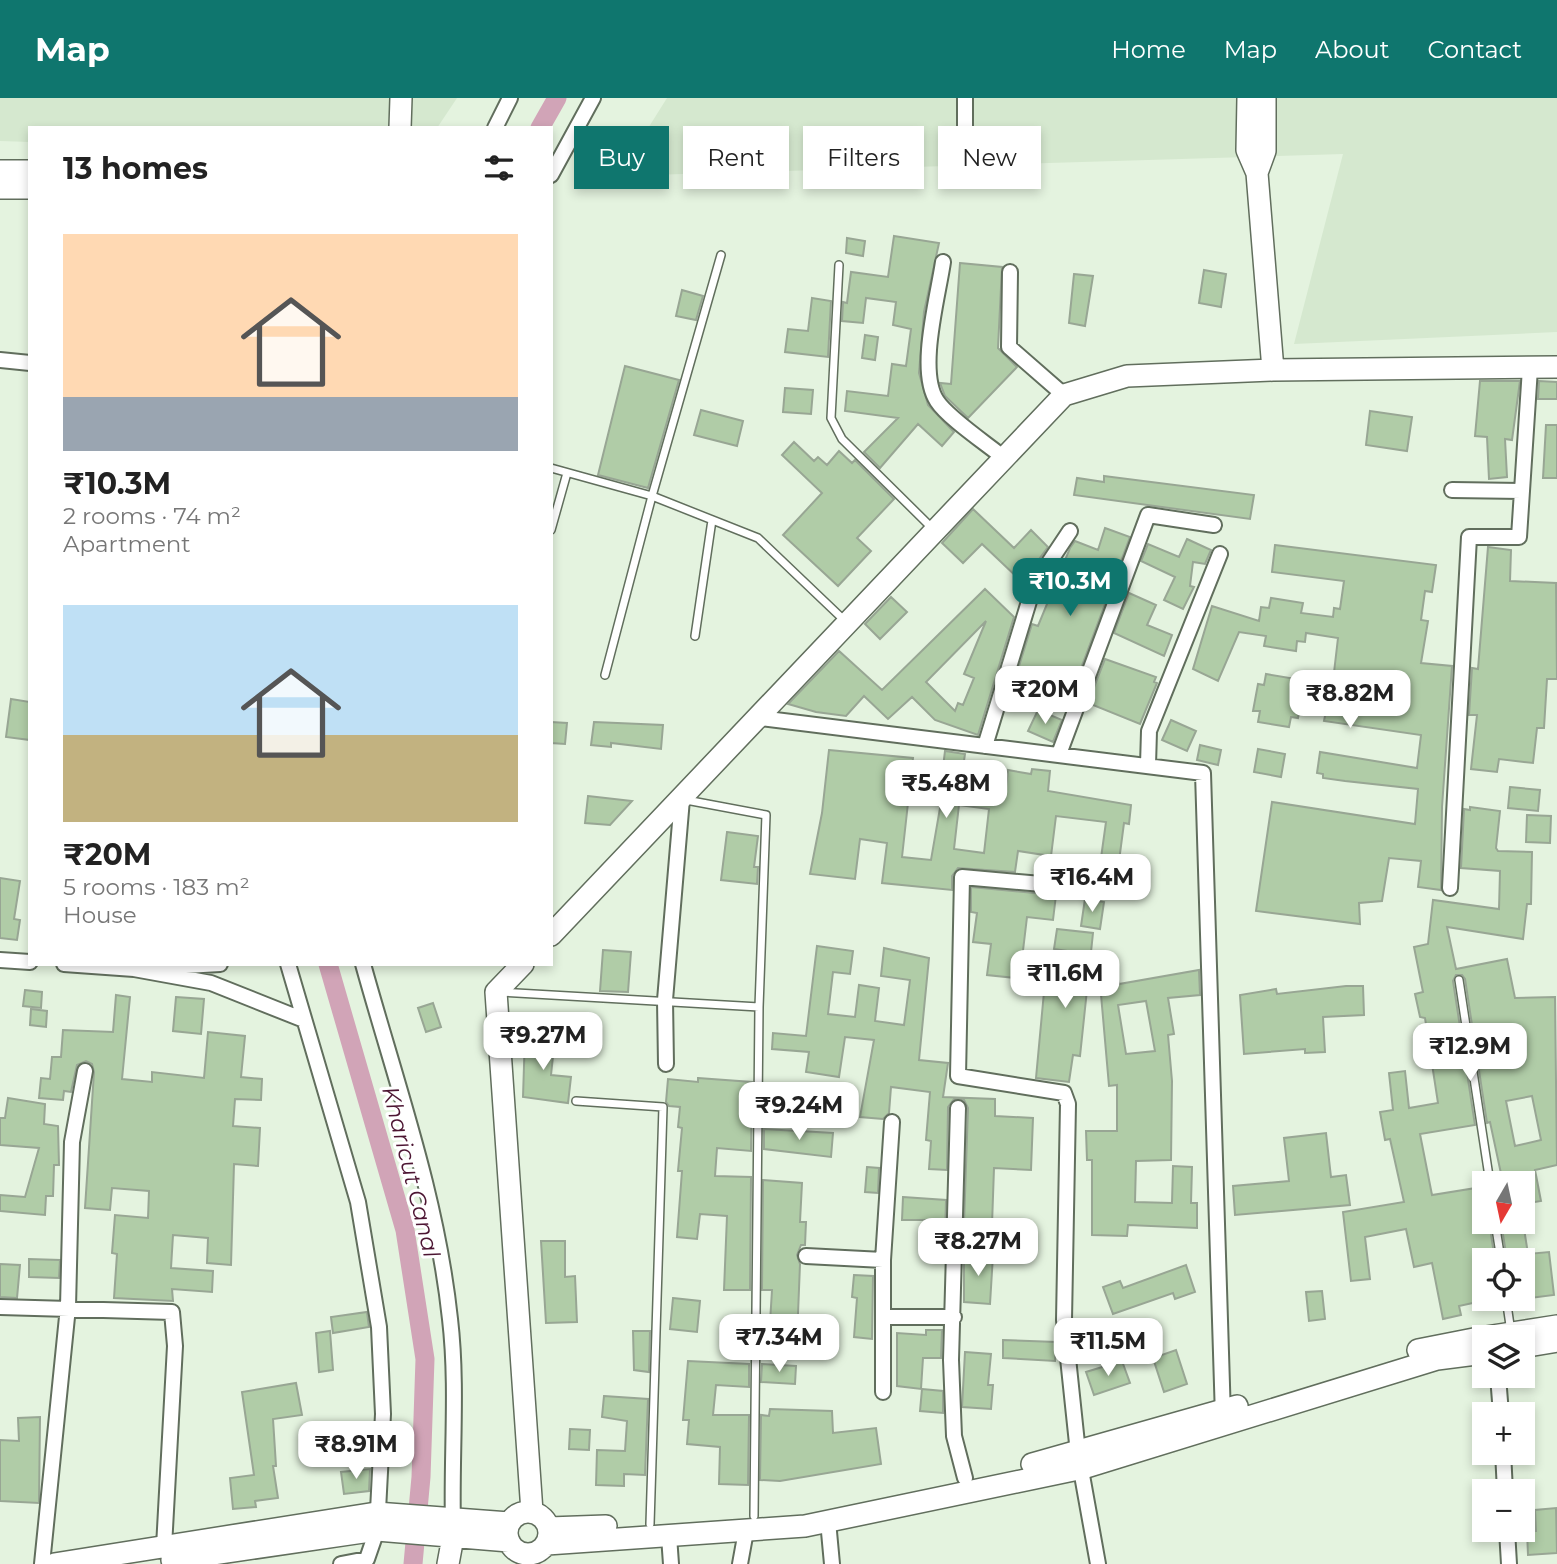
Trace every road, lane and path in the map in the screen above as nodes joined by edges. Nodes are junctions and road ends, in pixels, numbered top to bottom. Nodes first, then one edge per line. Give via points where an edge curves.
1 (390, 98) edge
2 (401, 98) edge
3 (510, 98) edge
4 (593, 98) edge
5 (965, 98) edge
6 (1248, 98) edge
7 (1265, 98) edge
8 (389, 126) edge
9 (400, 126) edge
10 (496, 126) edge
11 (965, 126) edge
12 (0, 171) edge
13 (28, 171) edge
14 (553, 171) edge
15 (1257, 173) junction
16 (0, 188) edge
17 (28, 188) edge
18 (721, 255) dead end
19 (943, 261) dead end
20 (839, 265) dead end
21 (1010, 272) dead end
22 (0, 360) edge
23 (28, 363) edge
24 (1557, 367) edge
25 (1530, 368) junction
26 (1273, 370) junction
27 (1064, 395) junction
28 (1004, 458) junction
29 (553, 468) edge
30 (567, 472) junction
31 (1452, 490) dead end
32 (1522, 491) junction
33 (652, 496) junction
34 (712, 520) junction
35 (553, 523) edge
36 (1214, 526) dead end
37 (935, 531) junction
38 (1070, 531) dead end
39 (1220, 554) dead end
40 (848, 624) junction
41 (695, 636) dead end
42 (605, 675) dead end
43 (760, 718) junction
44 (985, 746) junction
45 (1059, 754) junction
46 (1148, 765) junction
47 (682, 799) junction
48 (1450, 888) dead end
49 (1110, 890) dead end
50 (553, 933) edge
51 (28, 959) edge
52 (0, 960) edge
53 (92, 966) edge
54 (186, 966) edge
55 (289, 966) edge
56 (364, 966) edge
57 (521, 966) edge
58 (134, 969) junction
59 (1459, 980) dead end
60 (496, 992) junction
61 (665, 1000) junction
62 (759, 1007) junction
63 (304, 1020) junction
64 (666, 1064) dead end
65 (85, 1071) dead end
66 (576, 1101) dead end
67 (958, 1108) dead end
68 (892, 1122) dead end
69 (1488, 1171) edge
70 (806, 1256) dead end
71 (883, 1260) junction
72 (0, 1307) edge
73 (68, 1307) junction
74 (883, 1317) junction
75 (954, 1317) junction
76 (1557, 1326) edge
77 (1535, 1331) edge
78 (1535, 1341) edge
79 (1557, 1341) edge
80 (1472, 1348) edge
81 (883, 1392) dead end
82 (1223, 1418) junction
83 (1081, 1461) junction
84 (965, 1478) junction
85 (828, 1521) junction
86 (384, 1522) junction
87 (650, 1524) junction
88 (750, 1524) junction
89 (448, 1528) junction
90 (669, 1536) junction
91 (1508, 1542) edge
92 (526, 1546) edge
93 (164, 1547) junction
94 (42, 1564) edge
95 (54, 1564) edge
96 (146, 1564) edge
97 (341, 1564) edge
98 (448, 1564) edge
99 (671, 1564) edge
100 (740, 1564) edge
101 (832, 1564) edge
102 (1098, 1564) edge
103 (1509, 1564) edge

1 - 8 street
2 - 9 street
3 - 10 street
4 - 14 street
5 - 11 street
6 - 15 street via 1247,150
7 - 15 street via 1265,152
12 - 13 street
15 - 26 street
16 - 17 street
18 - 33 lane
19 - 28 street via 929,383 938,402
20 - 37 lane via 831,418 842,439
21 - 27 street via 1009,347
22 - 23 street
24 - 25 street
25 - 26 street
25 - 32 street
26 - 27 street via 1127,376
27 - 28 street
28 - 37 street
29 - 30 lane
30 - 33 lane
30 - 35 lane
31 - 32 street
32 - 48 street via 1519,537 1469,537
33 - 34 lane
33 - 42 lane
34 - 40 lane via 758,538
34 - 41 lane
36 - 45 street via 1148,515
37 - 40 street
38 - 44 street via 1034,585
39 - 46 street via 1149,731
40 - 43 street
43 - 44 street
43 - 47 street
44 - 45 street
45 - 46 street
46 - 82 street via 1203,773
47 - 50 street
47 - 61 street
47 - 62 lane via 766,815
49 - 83 street via 962,877 959,913 958,1076 1064,1093 1068,1104 1063,1320
51 - 52 street
53 - 58 street
54 - 58 street
55 - 63 street
56 - 89 street via 428,1185 451,1320 454,1413
57 - 60 street
58 - 63 street via 211,983
59 - 69 lane
60 - 61 lane
60 - 92 street via 533,1512 544,1519
61 - 62 lane
61 - 64 street
62 - 88 lane
63 - 86 street via 359,1202 379,1327
65 - 73 street via 71,1149
66 - 87 lane via 663,1107
67 - 75 street
68 - 71 street
70 - 71 street
71 - 74 street
72 - 73 street
73 - 93 street via 172,1312 175,1346
73 - 94 street
74 - 75 street
74 - 81 street
75 - 84 street via 954,1436
76 - 77 street
78 - 79 street
80 - 82 street
82 - 83 street
83 - 84 street
83 - 85 street
83 - 102 street
84 - 88 street
85 - 88 street
85 - 101 street
86 - 89 street
86 - 93 street
86 - 96 street
86 - 97 street via 367,1559
87 - 88 street
87 - 92 street
88 - 90 street
88 - 100 street
89 - 92 street
89 - 98 street
90 - 92 street
90 - 99 street
91 - 103 street
93 - 95 street

